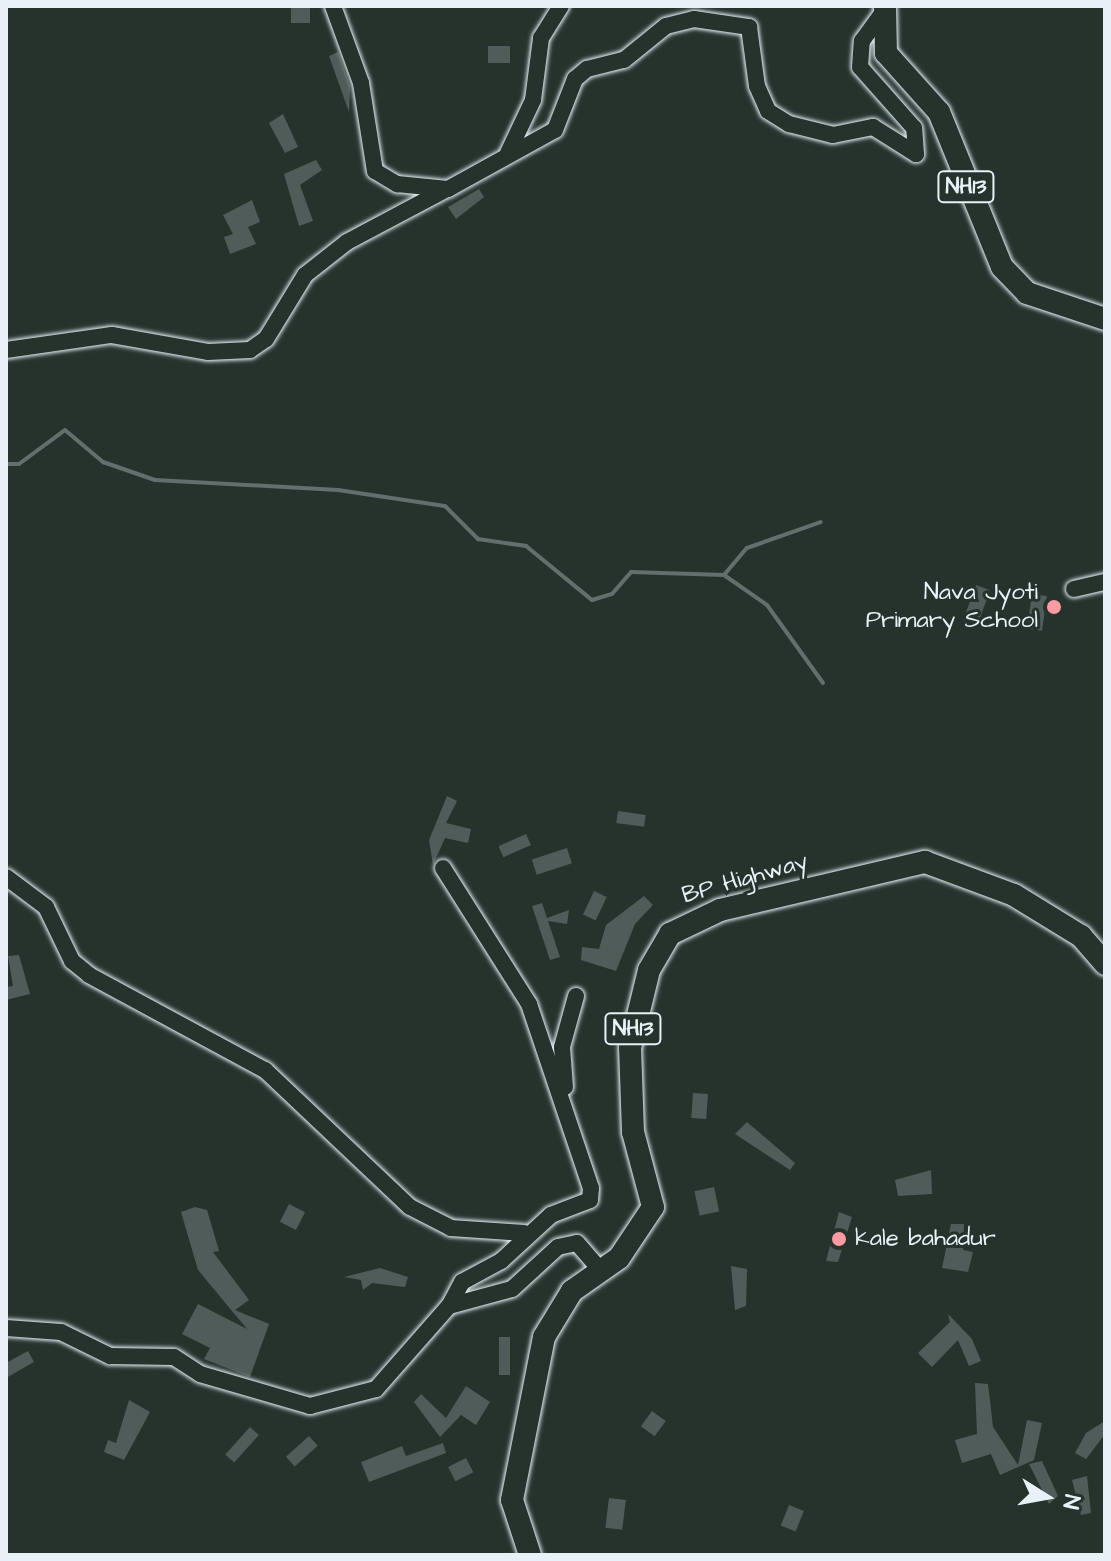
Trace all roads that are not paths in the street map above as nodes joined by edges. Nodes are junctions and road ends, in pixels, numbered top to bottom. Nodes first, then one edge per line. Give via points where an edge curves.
1 (333, 6) edge
2 (561, 6) edge
3 (886, 7) edge
4 (508, 153) junction
5 (448, 189) junction
6 (1105, 319) edge
7 (6, 350) edge
8 (1105, 582) edge
9 (1074, 589) dead end
10 (443, 868) dead end
11 (6, 877) edge
12 (1105, 964) edge
13 (576, 996) dead end
14 (579, 1159) junction
15 (524, 1233) junction
16 (602, 1272) junction
17 (449, 1306) junction
18 (6, 1328) edge
19 (530, 1555) edge

1 - 5 street via 361,83 375,171 397,184
2 - 4 street via 541,38 533,100
3 - 4 street via 862,41 860,67 914,128 916,154 873,127 833,135 789,124 768,111 757,86 749,27 694,19 666,26 624,60 587,69 575,79 555,130
3 - 6 highway, NH13 via 886,53 939,112 1002,267 1039,299
4 - 5 street via 482,175
5 - 7 street via 347,242 305,275 266,339 250,350 208,352 112,335
8 - 9 street
10 - 14 street via 529,1004
11 - 15 street via 46,907 72,961 89,975 265,1070 410,1207 451,1228
12 - 16 highway, BP Highway / NH13 via 1081,936 1014,895 925,862 680,925 649,970 630,1048 633,1132 653,1207 634,1241
13 - 14 street via 562,1047
14 - 15 street via 590,1200
15 - 17 street via 501,1261 462,1282
16 - 17 street via 577,1243 558,1247 512,1289
16 - 19 highway, BP Highway / NH13 via 558,1309 537,1357 512,1500
17 - 18 street via 376,1389 310,1406 200,1374 174,1357 110,1356 61,1332

